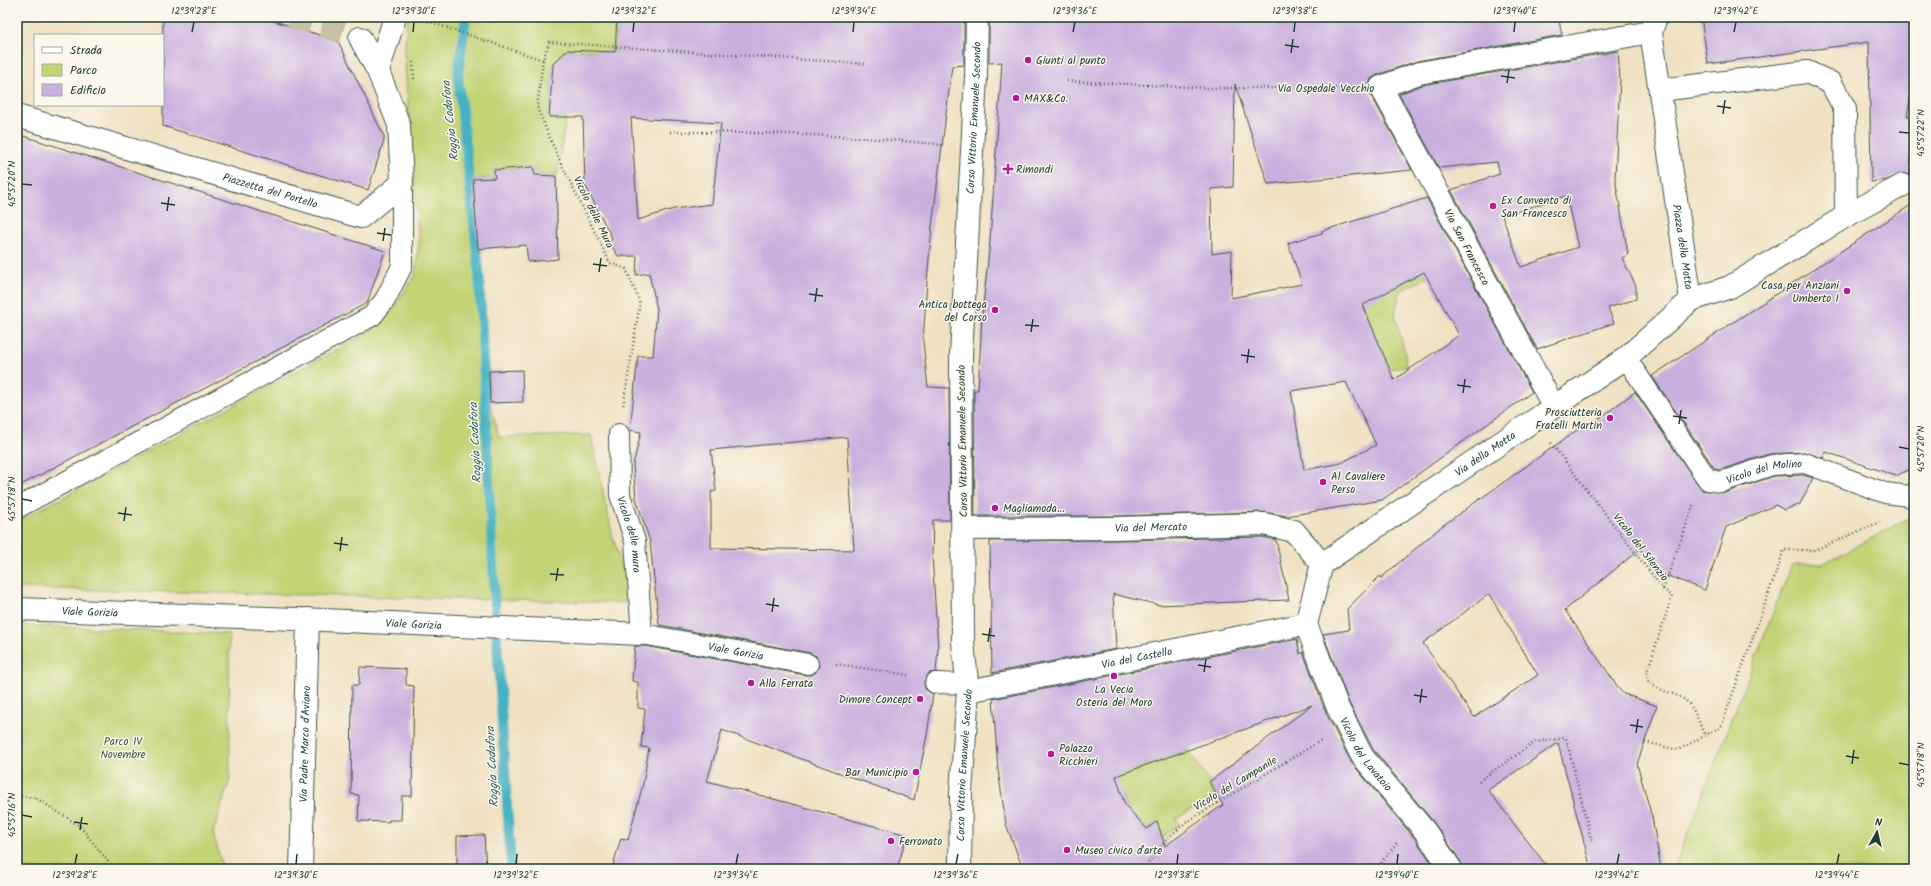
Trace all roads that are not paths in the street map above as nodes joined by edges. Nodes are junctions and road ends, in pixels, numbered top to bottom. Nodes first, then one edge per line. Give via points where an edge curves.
1 (395, 17) edge
2 (977, 17) edge
3 (1654, 24) edge
4 (360, 38) tunnel mouth
5 (378, 71) junction
6 (1381, 87) joint
7 (1660, 90) junction
8 (17, 116) edge
9 (402, 183) junction
10 (1909, 184) edge
11 (1846, 216) junction
12 (1692, 300) junction
13 (1626, 358) junction
14 (1554, 406) junction
15 (619, 434) road end
16 (1911, 495) edge
17 (17, 508) edge
18 (964, 529) junction
19 (1322, 564) junction
20 (17, 609) edge
21 (308, 619) junction
22 (1306, 624) junction
23 (642, 634) junction
24 (808, 664) dead end
25 (935, 683) dead end
26 (968, 688) junction
27 (960, 868) edge
28 (301, 869) edge
29 (1451, 869) edge

1 - 5 street
2 - 18 street, Corso Vittorio Emanuele Secondo via 961,355
3 - 6 street, Via Ospedale Vecchio via 1419,73
3 - 7 street, Piazza della Motta
4 - 5 street
5 - 9 street via 399,125
6 - 14 street, Via San Francesco
7 - 11 street via 1807,72 1831,83 1845,109
7 - 12 street, Piazza della Motta
8 - 9 street, Piazzetta del Portello via 361,217
9 - 17 lane via 402,266 385,300 372,316
10 - 11 street, Piazza della Motta
11 - 12 street, Piazza della Motta via 1730,287
12 - 13 street, Via della Motta
13 - 14 street, Via della Motta
13 - 16 lane, Vicolo del Molino via 1708,480 1721,482 1772,464 1805,463 1885,493
14 - 19 street, Via della Motta
15 - 23 lane, Vicolo delle mura via 620,495 635,541
18 - 19 street, Via del Mercato via 1264,524 1294,531
18 - 26 street, Corso Vittorio Emanuele Secondo via 963,642
19 - 22 street
20 - 21 street, Viale Gorizia
21 - 23 street, Viale Gorizia
21 - 28 street, Via Padre Marco d'Aviano
22 - 26 street, Via del Castello
22 - 29 street, Vicolo del Lavatoio via 1338,708 1362,756 1425,831
23 - 24 lane, Viale Gorizia
25 - 26 lane
26 - 27 street, Corso Vittorio Emanuele Secondo via 961,793

